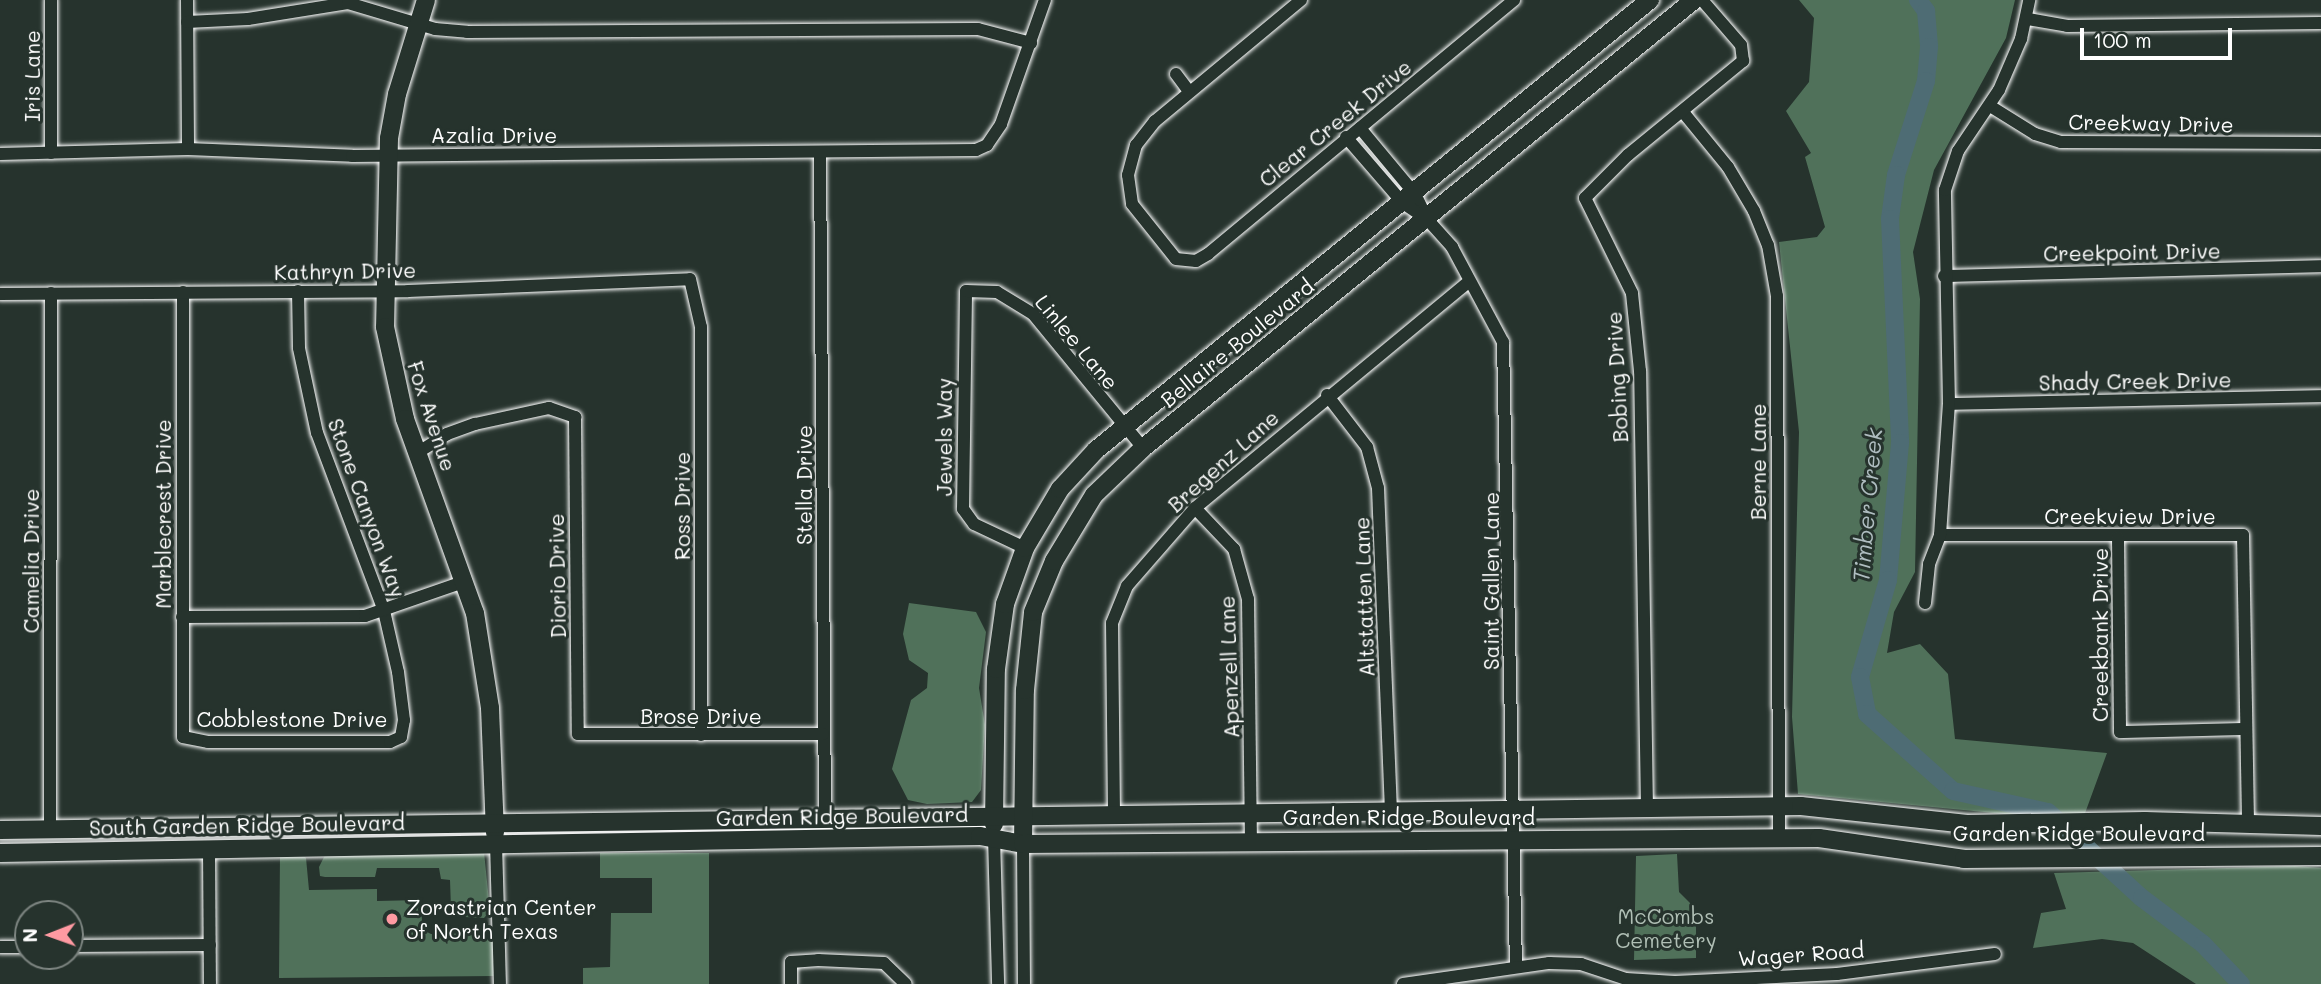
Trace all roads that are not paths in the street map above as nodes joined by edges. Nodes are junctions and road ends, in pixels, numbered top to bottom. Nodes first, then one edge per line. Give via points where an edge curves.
1 (51, 0) edge
2 (187, 0) edge
3 (426, 0) edge
4 (1045, 0) edge
5 (1301, 0) edge
6 (1514, 0) edge
7 (1650, 0) edge
8 (1694, 0) edge
9 (1702, 0) edge
10 (2029, 0) edge
11 (2028, 19) junction
12 (187, 22) junction
13 (418, 23) junction
14 (2321, 23) edge
15 (1031, 43) junction
16 (1176, 74) dead end
17 (1189, 91) junction
18 (1990, 106) junction
19 (1683, 112) junction
20 (1360, 128) junction
21 (1346, 137) junction
22 (2321, 143) edge
23 (188, 149) junction
24 (51, 153) junction
25 (820, 153) junction
26 (0, 154) edge
27 (388, 155) junction
28 (1409, 198) junction
29 (1427, 219) junction
30 (2321, 266) edge
31 (1944, 276) junction
32 (690, 279) joint
33 (1469, 281) junction
34 (298, 291) junction
35 (383, 291) junction
36 (966, 291) joint
37 (183, 292) junction
38 (51, 293) junction
39 (0, 294) edge
40 (1327, 395) junction
41 (2321, 396) edge
42 (1949, 404) junction
43 (1124, 429) junction
44 (1143, 448) junction
45 (417, 453) junction
46 (1195, 508) junction
47 (1940, 535) junction
48 (2118, 537) junction
49 (1025, 548) junction
50 (466, 580) junction
51 (1925, 603) dead end
52 (384, 611) junction
53 (182, 617) junction
54 (2246, 729) junction
55 (578, 734) joint
56 (823, 734) junction
57 (701, 735) junction
58 (183, 737) joint
59 (401, 737) joint
60 (1779, 806) junction
61 (1647, 809) junction
62 (1512, 812) junction
63 (1251, 813) junction
64 (1391, 813) junction
65 (1114, 814) junction
66 (994, 815) junction
67 (1023, 815) junction
68 (825, 817) junction
69 (495, 821) junction
70 (2248, 823) junction
71 (2321, 826) edge
72 (50, 829) junction
73 (0, 830) edge
74 (995, 837) junction
75 (1779, 838) junction
76 (1513, 839) junction
77 (740, 841) junction
78 (1251, 841) junction
79 (496, 844) junction
80 (1023, 844) junction
81 (209, 849) junction
82 (0, 853) edge
83 (2321, 856) edge
84 (210, 945) junction
85 (84, 947) edge
86 (1995, 954) dead end
87 (1516, 966) junction
88 (1819, 979) edge
89 (210, 984) edge
90 (500, 984) edge
91 (791, 984) edge
92 (906, 984) edge
93 (998, 984) edge
94 (1024, 984) edge
95 (1403, 984) edge

1 - 24 street, Iris Lane
2 - 12 street
3 - 13 main road, Fox Avenue
4 - 15 street
5 - 17 street
6 - 20 street, Clear Creek Drive
7 - 28 main road, Bellaire Boulevard
8 - 29 main road, Bellaire Boulevard
9 - 19 street, Bobing Drive via 1741,45 1744,55 1740,66
10 - 11 street
11 - 14 street via 2067,26
11 - 18 street
12 - 13 street via 248,19 348,3
12 - 23 street
13 - 15 street via 467,33 978,29
13 - 27 main road, Fox Avenue via 397,94
15 - 25 street, Azalia Drive via 1009,107 987,145 958,152
16 - 17 street
17 - 21 street, Clear Creek Drive via 1154,121 1136,145 1128,175 1132,204 1176,259 1196,261 1208,254
18 - 22 street, Creekway Drive via 2035,134 2061,142
18 - 31 street via 1969,131 1950,171 1942,210
19 - 60 street, Berne Lane via 1728,167 1754,211 1768,245 1777,296
19 - 61 street, Bobing Drive via 1628,155 1585,198 1629,281 1637,345
20 - 21 street, Clear Creek Drive
20 - 28 street
21 - 28 street
23 - 24 street, Azalia Drive
23 - 27 street, Azalia Drive
24 - 26 street, Azalia Drive
25 - 27 street, Azalia Drive
25 - 56 street, Stella Drive
27 - 35 main road, Fox Avenue
28 - 29 street, Saint Gallen Lane
28 - 43 main road, Bellaire Boulevard
29 - 33 street, Saint Gallen Lane via 1452,247
29 - 44 main road, Bellaire Boulevard
30 - 31 street, Creekpoint Drive
31 - 42 street
32 - 35 street, Kathryn Drive
32 - 57 street, Ross Drive via 701,327
33 - 40 street, Bregenz Lane
33 - 62 street, Saint Gallen Lane via 1503,342
34 - 35 street, Kathryn Drive
34 - 37 street, Kathryn Drive
34 - 52 street, Stone Canyon Way via 299,348 317,433
35 - 45 main road, Fox Avenue via 389,357
36 - 43 street, Linlee Lane via 997,292 1033,314
36 - 49 street, Jewels Way via 963,509 974,524
37 - 38 street, Kathryn Drive
37 - 53 street, Marblecrest Drive
38 - 39 street, Kathryn Drive
38 - 72 street, Camelia Drive
40 - 46 street, Bregenz Lane
40 - 64 street, Altstatten Lane via 1367,447 1378,488
41 - 42 street, Shady Creek Drive
42 - 47 street
43 - 44 street, Linlee Lane
43 - 49 main road, Bellaire Boulevard via 1060,489
44 - 67 main road, Bellaire Boulevard via 1089,502 1037,598 1026,656
45 - 50 main road, Fox Avenue
45 - 55 street, Diorio Drive via 475,424 549,408 575,417
46 - 63 street, Apenzell Lane via 1234,549 1248,600
46 - 65 street, Bregenz Lane via 1127,586 1114,613
47 - 48 street, Creekview Drive
47 - 51 street via 1929,564
48 - 54 street, Creekview Drive via 2243,535
48 - 54 street, Creekbank Drive via 2120,732
49 - 66 main road, Bellaire Boulevard via 1005,604 999,638
50 - 52 street
50 - 69 main road, Fox Avenue via 485,664
52 - 53 street via 344,617
52 - 59 street, Stone Canyon Way via 402,694
53 - 58 street, Marblecrest Drive
54 - 70 street, Creekview Drive
55 - 57 street, Brose Drive
56 - 57 street, Brose Drive
56 - 68 street, Stella Drive
58 - 59 street, Cobblestone Drive via 208,742 377,743
60 - 61 main road, Garden Ridge Boulevard
60 - 70 main road, Garden Ridge Boulevard via 1967,824
60 - 75 street, Berne Lane
61 - 62 main road, Garden Ridge Boulevard
62 - 64 main road, Garden Ridge Boulevard
62 - 76 street, Saint Gallen Lane
63 - 64 main road, Garden Ridge Boulevard
63 - 65 main road, Garden Ridge Boulevard
63 - 78 street, Apenzell Lane
65 - 67 main road, Garden Ridge Boulevard
66 - 67 main road, Garden Ridge Boulevard
66 - 68 main road, Garden Ridge Boulevard
66 - 74 main road, Bellaire Boulevard
67 - 80 main road, Bellaire Boulevard
68 - 69 main road, Garden Ridge Boulevard
68 - 77 main road via 821,827
69 - 72 main road, South Garden Ridge Boulevard
69 - 79 main road, Fox Avenue
70 - 71 main road, Garden Ridge Boulevard
72 - 73 main road, South Garden Ridge Boulevard
74 - 77 main road, Garden Ridge Boulevard
74 - 80 main road, Garden Ridge Boulevard
74 - 93 street
75 - 76 main road, Garden Ridge Boulevard
75 - 83 main road, Garden Ridge Boulevard via 1863,842 1964,859
76 - 78 main road, Garden Ridge Boulevard
76 - 87 street, Saint Gallen Lane
77 - 79 main road, Garden Ridge Boulevard
78 - 80 main road, Garden Ridge Boulevard
79 - 81 main road, South Garden Ridge Boulevard
79 - 90 street
80 - 94 street
81 - 82 main road, South Garden Ridge Boulevard
81 - 84 street
84 - 85 street
84 - 89 street
86 - 88 street, Wager Road
87 - 88 street, Wager Road via 1581,964 1626,979 1675,982
87 - 95 street, Wager Road
91 - 92 street via 791,962 884,963

